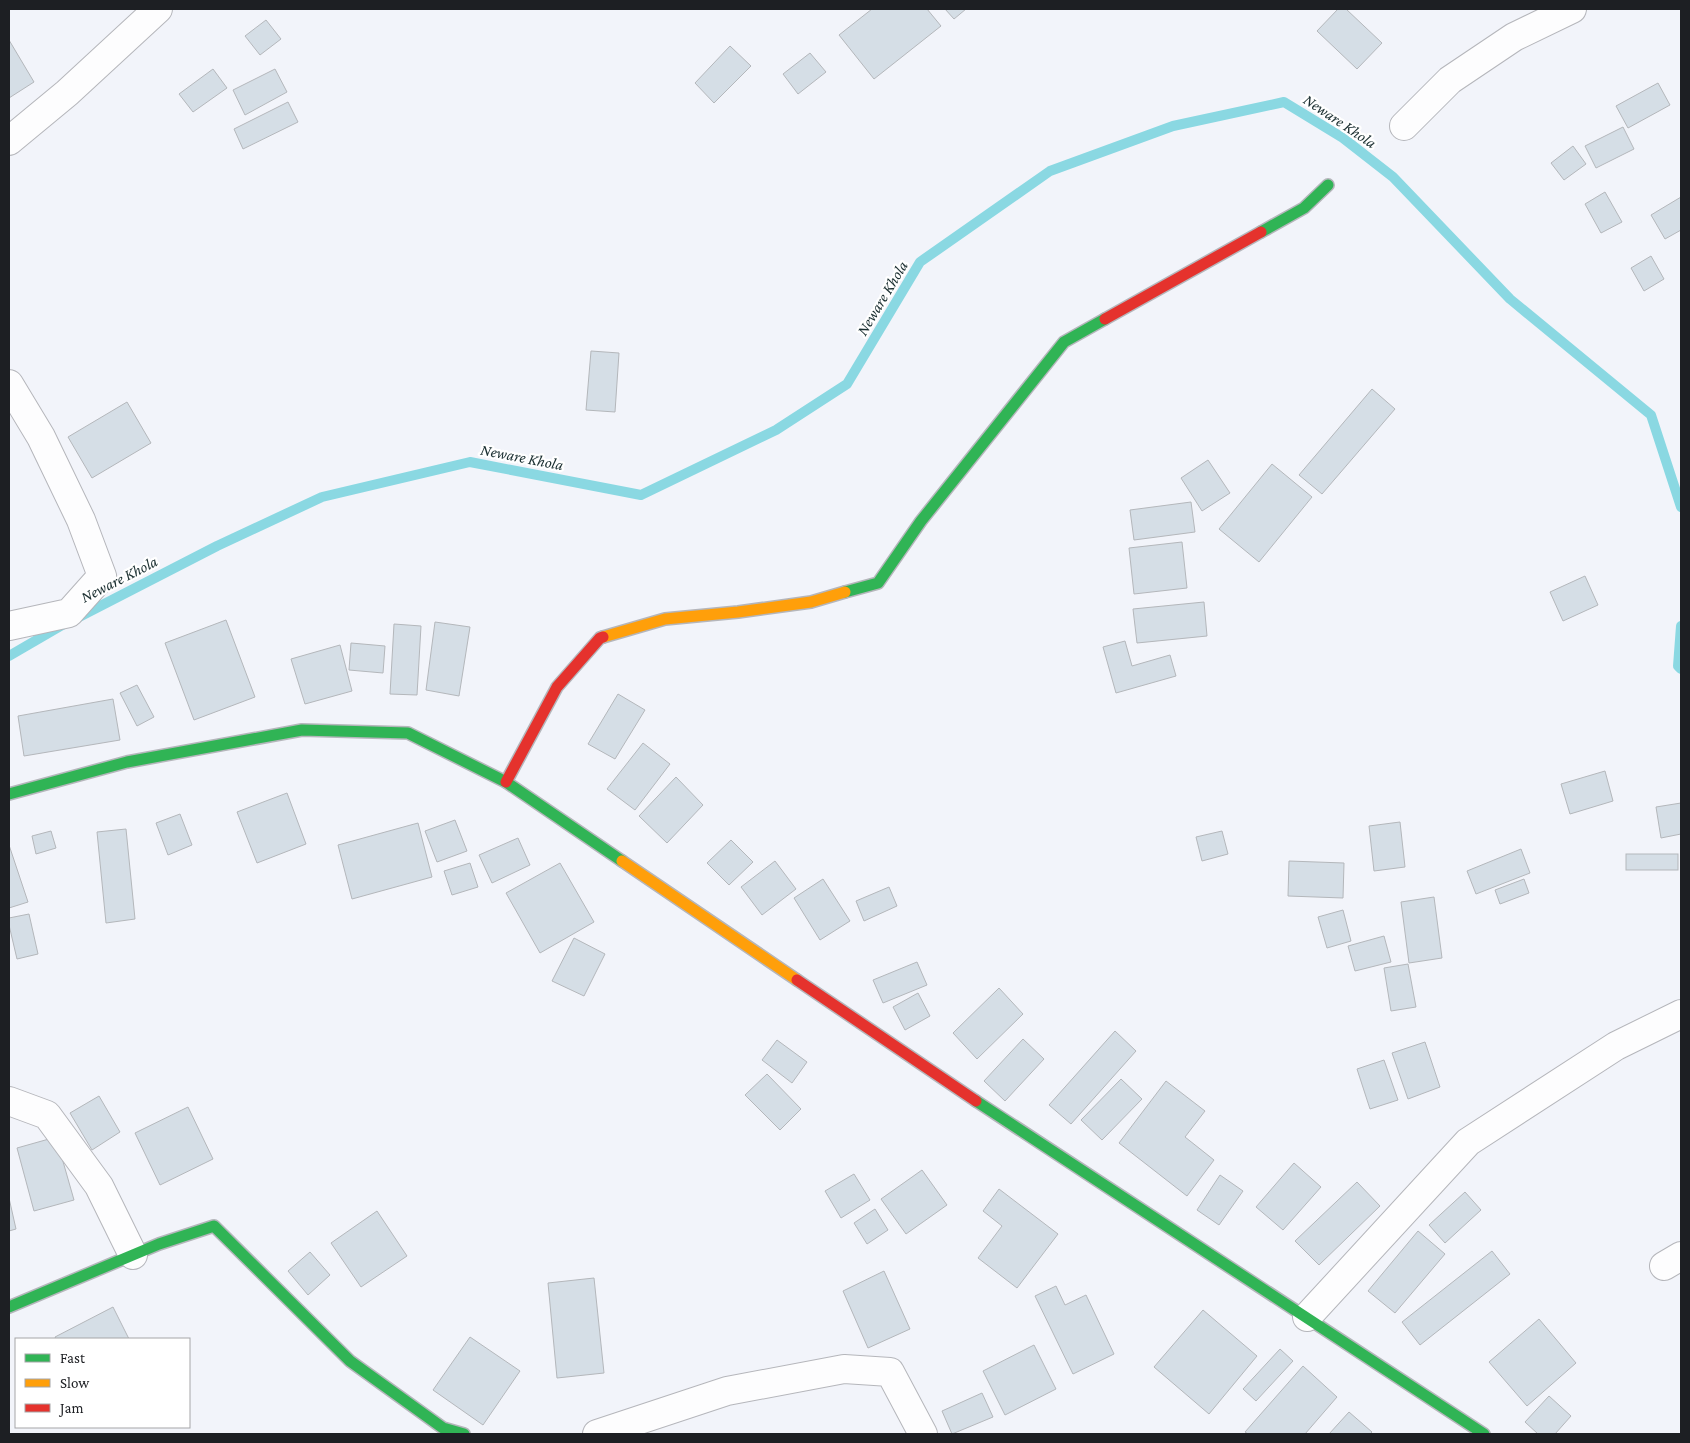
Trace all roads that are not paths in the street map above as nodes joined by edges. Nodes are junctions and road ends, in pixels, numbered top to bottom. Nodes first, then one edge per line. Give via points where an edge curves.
1 (158, 9) edge
2 (1572, 9) edge
3 (1404, 126) dead end
4 (9, 140) edge
5 (1328, 185) dead end
6 (9, 384) edge
7 (9, 626) edge
8 (506, 782) junction
9 (9, 794) edge
10 (1681, 1014) edge
11 (9, 1101) edge
12 (133, 1255) junction
13 (9, 1308) edge
14 (1306, 1317) junction
15 (464, 1434) edge
16 (597, 1434) edge
17 (923, 1434) edge
18 (1484, 1434) edge

1 - 4 street via 67,93
2 - 3 street via 1514,37 1450,80
5 - 8 street via 1304,208 1064,342 921,521 878,583 811,602 665,619 600,638 557,687
6 - 7 street via 41,437 81,520 102,576 70,613
8 - 9 street via 408,733 302,730 127,762
8 - 14 street via 925,1068
10 - 14 street via 1616,1046 1468,1142
11 - 12 street via 47,1115 99,1186
12 - 13 street
12 - 15 street via 214,1226 350,1360 443,1428
14 - 18 street
16 - 17 street via 727,1391 844,1369 890,1372

